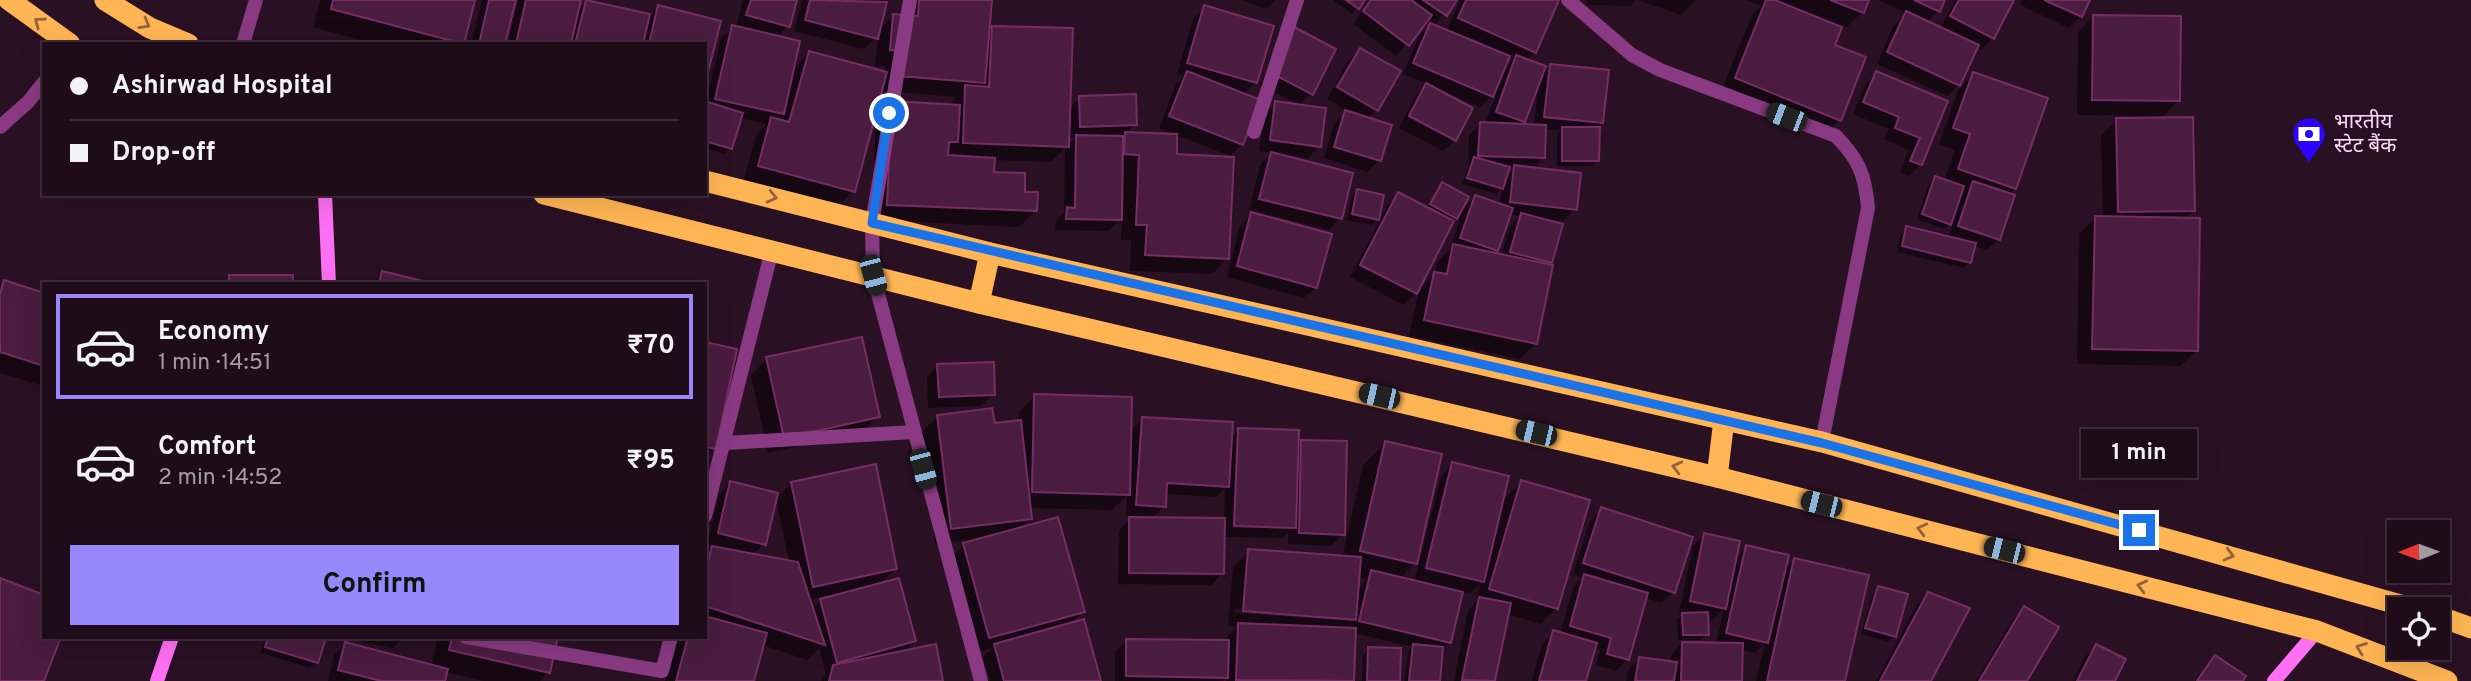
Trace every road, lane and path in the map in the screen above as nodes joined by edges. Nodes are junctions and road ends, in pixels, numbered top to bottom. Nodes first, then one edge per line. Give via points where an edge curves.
1 (9, 0) edge
2 (105, 0) edge
3 (256, 0) edge
4 (910, 0) edge
5 (1297, 0) edge
6 (1568, 0) edge
7 (67, 42) edge
8 (183, 42) edge
9 (244, 42) edge
10 (42, 84) edge
11 (0, 127) edge
12 (1254, 132) dead end
13 (707, 182) edge
14 (325, 196) edge
15 (552, 196) edge
16 (872, 223) junction
17 (772, 250) junction
18 (990, 253) junction
19 (873, 275) junction
20 (329, 282) edge
21 (979, 303) junction
22 (1724, 420) junction
23 (914, 432) junction
24 (1822, 443) junction
25 (724, 450) junction
26 (707, 454) edge
27 (1717, 477) junction
28 (707, 509) edge
29 (2387, 601) edge
30 (2450, 620) edge
31 (2471, 628) edge
32 (2317, 631) junction
33 (171, 639) edge
34 (478, 639) edge
35 (670, 639) edge
36 (158, 681) edge
37 (981, 681) edge
38 (2274, 681) edge
39 (2447, 681) edge

7 -> 1 highway
2 -> 8 highway
3 - 9 street
4 - 16 street
5 - 12 street
6 - 24 street via 1632,55 1660,70 1836,136 1855,156 1866,182 1868,208
10 - 11 street
13 -> 16 highway
14 - 20 street
15 - 17 highway
16 - 18 highway
16 - 19 street
17 - 19 highway
17 - 25 street
18 - 21 highway
18 - 22 highway
19 - 21 highway
19 - 23 street
27 -> 21 highway
22 - 24 highway
22 - 27 highway
23 - 25 street
23 - 37 street
24 -> 29 highway
25 - 26 street
25 - 28 street
32 -> 27 highway
30 - 31 highway
32 - 38 street
39 -> 32 highway
33 - 36 street
34 - 35 street via 662,671

